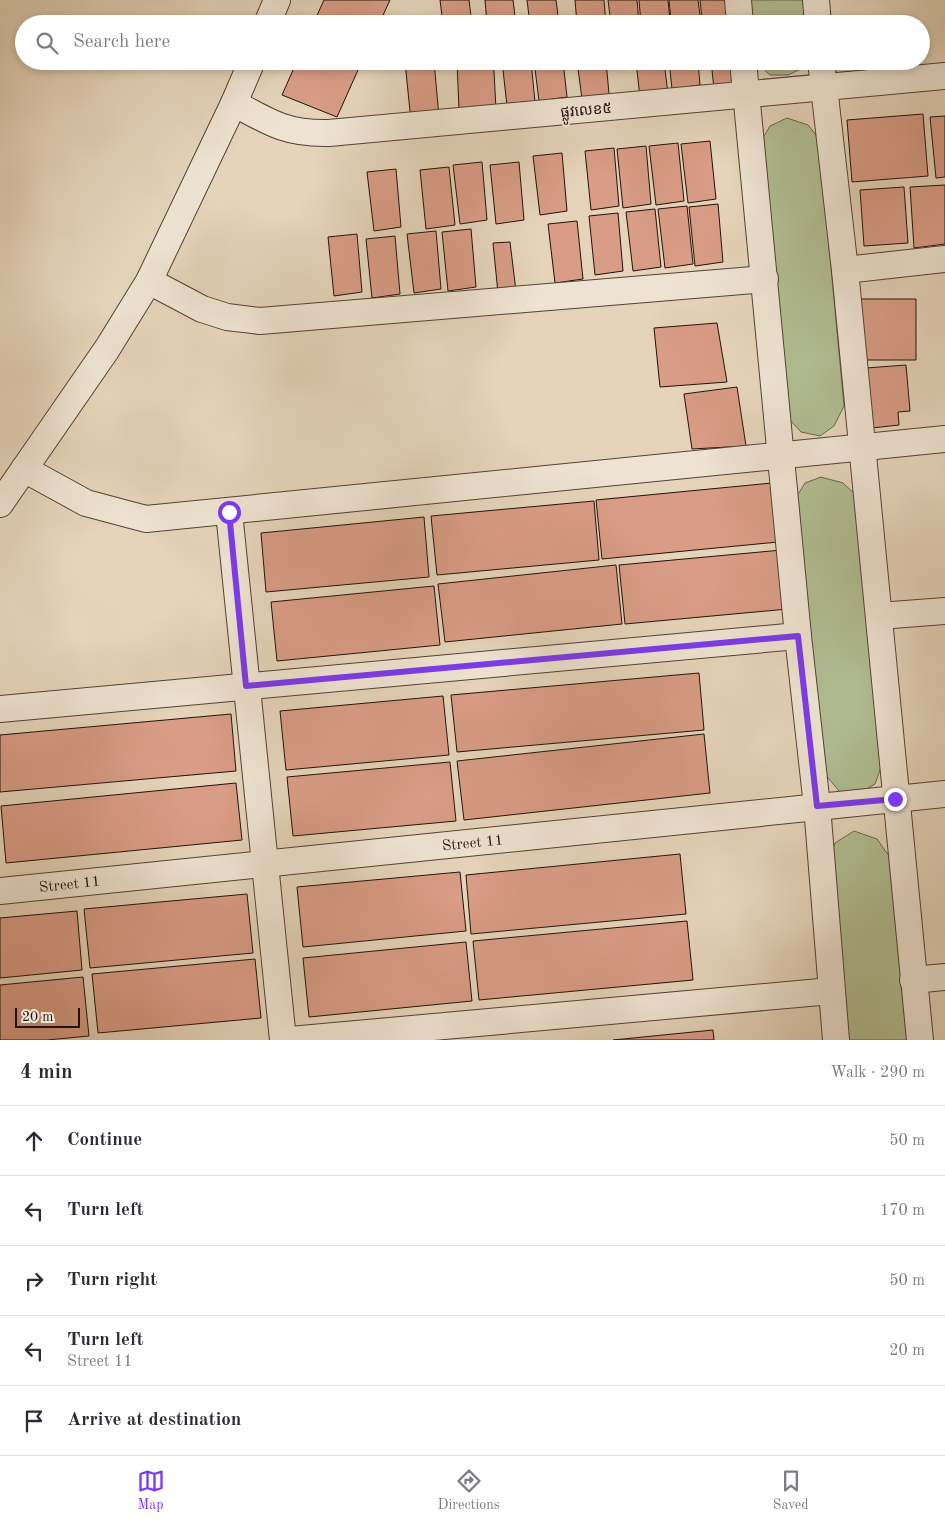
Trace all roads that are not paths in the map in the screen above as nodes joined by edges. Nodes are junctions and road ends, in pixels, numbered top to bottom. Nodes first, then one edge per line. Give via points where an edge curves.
1 (278, 0) edge
2 (738, 0) edge
3 (816, 0) edge
4 (271, 15) edge
5 (739, 15) edge
6 (817, 15) edge
7 (248, 70) edge
8 (744, 70) edge
9 (822, 70) edge
10 (945, 76) edge
11 (823, 88) junction
12 (746, 95) junction
13 (234, 103) junction
14 (945, 259) edge
15 (845, 270) junction
16 (765, 279) junction
17 (149, 281) junction
18 (945, 439) edge
19 (862, 447) junction
20 (782, 456) junction
21 (24, 469) junction
22 (0, 504) edge
23 (229, 512) junction
24 (945, 611) edge
25 (879, 616) junction
26 (798, 636) junction
27 (246, 686) junction
28 (0, 709) edge
29 (945, 794) edge
30 (895, 799) junction
31 (817, 806) junction
32 (264, 864) junction
33 (0, 891) edge
34 (945, 977) edge
35 (912, 980) junction
36 (832, 991) junction
37 (283, 1040) edge
38 (290, 1040) edge
39 (836, 1040) edge
40 (920, 1040) edge

1 - 4 street
2 - 5 street
3 - 6 street
7 - 13 street
8 - 12 street
9 - 11 street
10 - 11 street, ផ្លូវលេខ៥
11 - 12 street, ផ្លូវលេខ៥
11 - 15 street
12 - 13 street, ផ្លូវលេខ៥ via 329,134 303,134 276,126
12 - 16 street
13 - 17 street
14 - 15 street
15 - 19 street
16 - 17 street via 260,321 227,317 202,309
16 - 20 street
17 - 21 street via 107,349
18 - 19 street
19 - 20 street
19 - 25 street
20 - 23 street
20 - 26 street
21 - 22 street
21 - 23 street via 86,503 146,519
23 - 27 street
24 - 25 street
25 - 30 street
26 - 27 street
26 - 31 street
27 - 28 street
27 - 32 street
29 - 30 street, Street 11
30 - 31 street, Street 11
30 - 35 street
31 - 32 street, Street 11
31 - 36 street
32 - 33 street, Street 11
32 - 37 street
34 - 35 street
35 - 40 street
36 - 38 street
36 - 39 street

